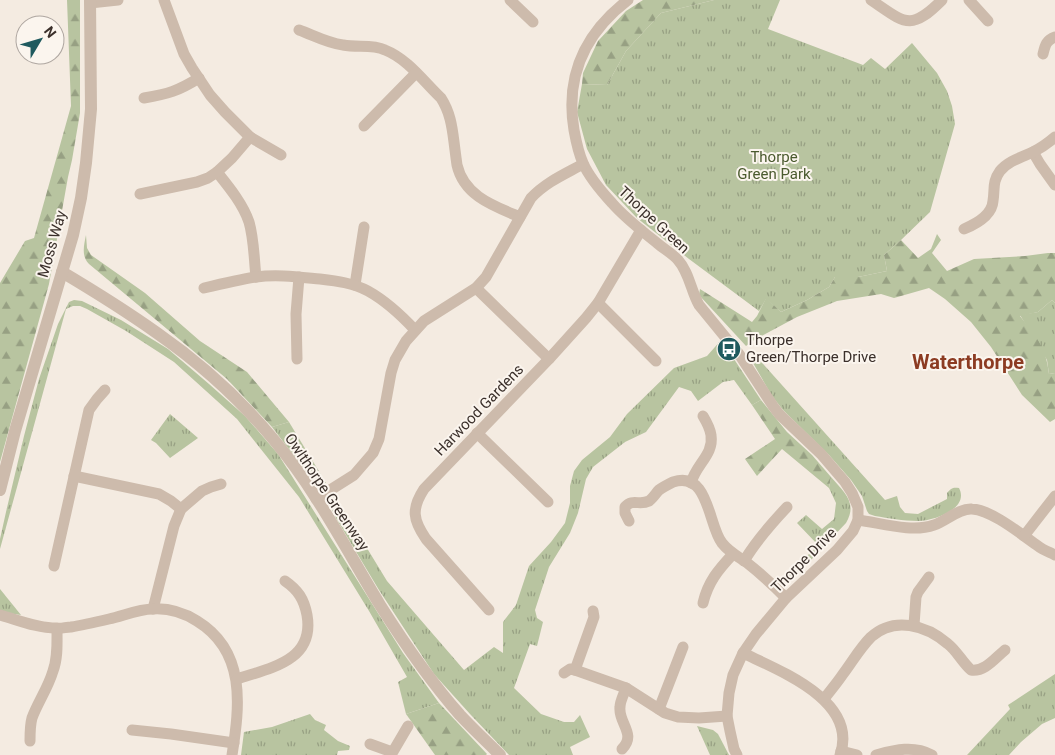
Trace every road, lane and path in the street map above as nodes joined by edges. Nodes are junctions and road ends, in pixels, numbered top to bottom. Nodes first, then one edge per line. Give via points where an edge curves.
1 (118, 0) edge
2 (164, 0) edge
3 (510, 0) edge
4 (628, 0) edge
5 (871, 0) edge
6 (942, 0) edge
7 (969, 0) edge
8 (90, 2) edge
9 (988, 21) dead end
10 (533, 22) dead end
11 (299, 30) dead end
12 (1055, 37) edge
13 (1043, 54) dead end
14 (416, 73) junction
15 (199, 78) junction
16 (144, 98) dead end
17 (364, 126) dead end
18 (250, 136) junction
19 (1055, 137) edge
20 (1033, 152) junction
21 (281, 155) dead end
22 (583, 164) junction
23 (217, 172) junction
24 (1055, 185) edge
25 (140, 194) dead end
26 (520, 217) junction
27 (364, 227) dead end
28 (964, 229) dead end
29 (641, 230) junction
30 (62, 272) junction
31 (256, 277) junction
32 (299, 277) junction
33 (355, 285) junction
34 (204, 288) dead end
35 (476, 288) junction
36 (598, 303) junction
37 (414, 330) junction
38 (297, 359) dead end
39 (548, 359) junction
40 (656, 361) dead end
41 (105, 390) dead end
42 (703, 416) dead end
43 (477, 433) junction
44 (74, 476) junction
45 (691, 483) junction
46 (221, 484) dead end
47 (0, 490) edge
48 (1055, 496) edge
49 (316, 499) junction
50 (548, 502) dead end
51 (787, 507) dead end
52 (181, 509) junction
53 (858, 520) junction
54 (629, 521) dead end
55 (1024, 536) junction
56 (733, 554) junction
57 (1055, 555) edge
58 (744, 561) junction
59 (54, 566) dead end
60 (929, 577) dead end
61 (285, 581) dead end
62 (786, 598) junction
63 (703, 603) dead end
64 (153, 609) junction
65 (489, 610) dead end
66 (593, 611) dead end
67 (0, 615) edge
68 (914, 625) junction
69 (57, 629) junction
70 (683, 647) dead end
71 (1005, 650) dead end
72 (743, 653) junction
73 (237, 679) junction
74 (626, 688) junction
75 (824, 698) junction
76 (659, 709) junction
77 (727, 716) junction
78 (408, 726) dead end
79 (132, 730) dead end
80 (30, 741) dead end
81 (370, 744) dead end
82 (233, 749) edge
83 (622, 749) dead end
84 (391, 753) edge
85 (840, 753) edge
86 (500, 755) edge
87 (737, 755) edge
88 (857, 755) edge
89 (876, 755) edge
90 (932, 755) edge

1 - 8 street
2 - 15 street via 184,54
3 - 10 street
4 - 22 street, Thorpe Green via 599,28 587,46 573,80 573,124
5 - 6 street via 906,21 916,20
7 - 9 street
8 - 30 street, Moss Way via 91,109 86,163 77,217
11 - 14 street via 334,44 383,49 403,60
12 - 13 street via 1046,43
14 - 17 street
14 - 26 street via 446,106 453,129 457,166 468,188 487,203
15 - 16 street via 174,92
15 - 18 street via 225,112
18 - 21 street
18 - 23 street
19 - 20 street
20 - 24 street
20 - 28 street via 1007,164 994,183 994,199 987,214
22 - 26 street via 539,189
22 - 29 street, Thorpe Green via 613,204
23 - 25 street via 197,182
23 - 31 street via 248,220
26 - 35 street via 486,277
27 - 33 street
29 - 36 street, Harwood Gardens
29 - 53 street, Thorpe Green via 678,260 699,305 739,354 772,406 845,482 858,507
30 - 47 street, Moss Way
30 - 49 street, Owlthorpe Greenway via 152,329 205,371 269,434
31 - 32 street
31 - 34 street
32 - 33 street
32 - 38 street
33 - 37 street via 383,300
35 - 37 street
35 - 39 street
36 - 39 street, Harwood Gardens
36 - 40 street
37 - 49 street via 395,360 379,439 373,453 354,475
39 - 43 street, Harwood Gardens
41 - 44 street via 89,410
42 - 45 street via 711,435 710,447
43 - 50 street
43 - 65 street, Harwood Gardens via 424,489 416,504 416,520 426,539
44 - 52 street via 159,494
44 - 59 street
45 - 54 street via 682,480 672,482 660,488 650,500 641,504 629,503 625,513
45 - 56 street via 702,492 721,542
46 - 52 street via 202,491
48 - 55 street
49 - 86 street, Owlthorpe Greenway via 415,657 461,715
51 - 58 street
52 - 64 street
53 - 55 street via 920,528 970,509 994,517
53 - 62 street, Thorpe Drive via 837,550
55 - 57 street
56 - 58 street
56 - 63 street via 717,572
58 - 62 street
60 - 68 street via 916,597
61 - 73 street via 302,597 306,609 308,635 303,646 285,663
62 - 72 street, Thorpe Drive
64 - 69 street
64 - 73 street via 186,614 216,636 227,651
66 - 74 street via 594,617 569,672
67 - 69 street
68 - 71 street via 948,644 971,670 982,669
68 - 75 street via 892,626 872,637
69 - 80 street via 57,657 50,681 32,718
70 - 76 street
72 - 75 street
72 - 77 street, Thorpe Drive via 733,675
73 - 82 street
74 - 76 street
74 - 83 street via 620,706 628,734
75 - 85 street via 841,725
76 - 77 street via 678,716
77 - 87 street, Thorpe Drive
78 - 84 street
79 - 82 street via 171,734
81 - 84 street
85 - 88 street
89 - 90 street via 912,749

